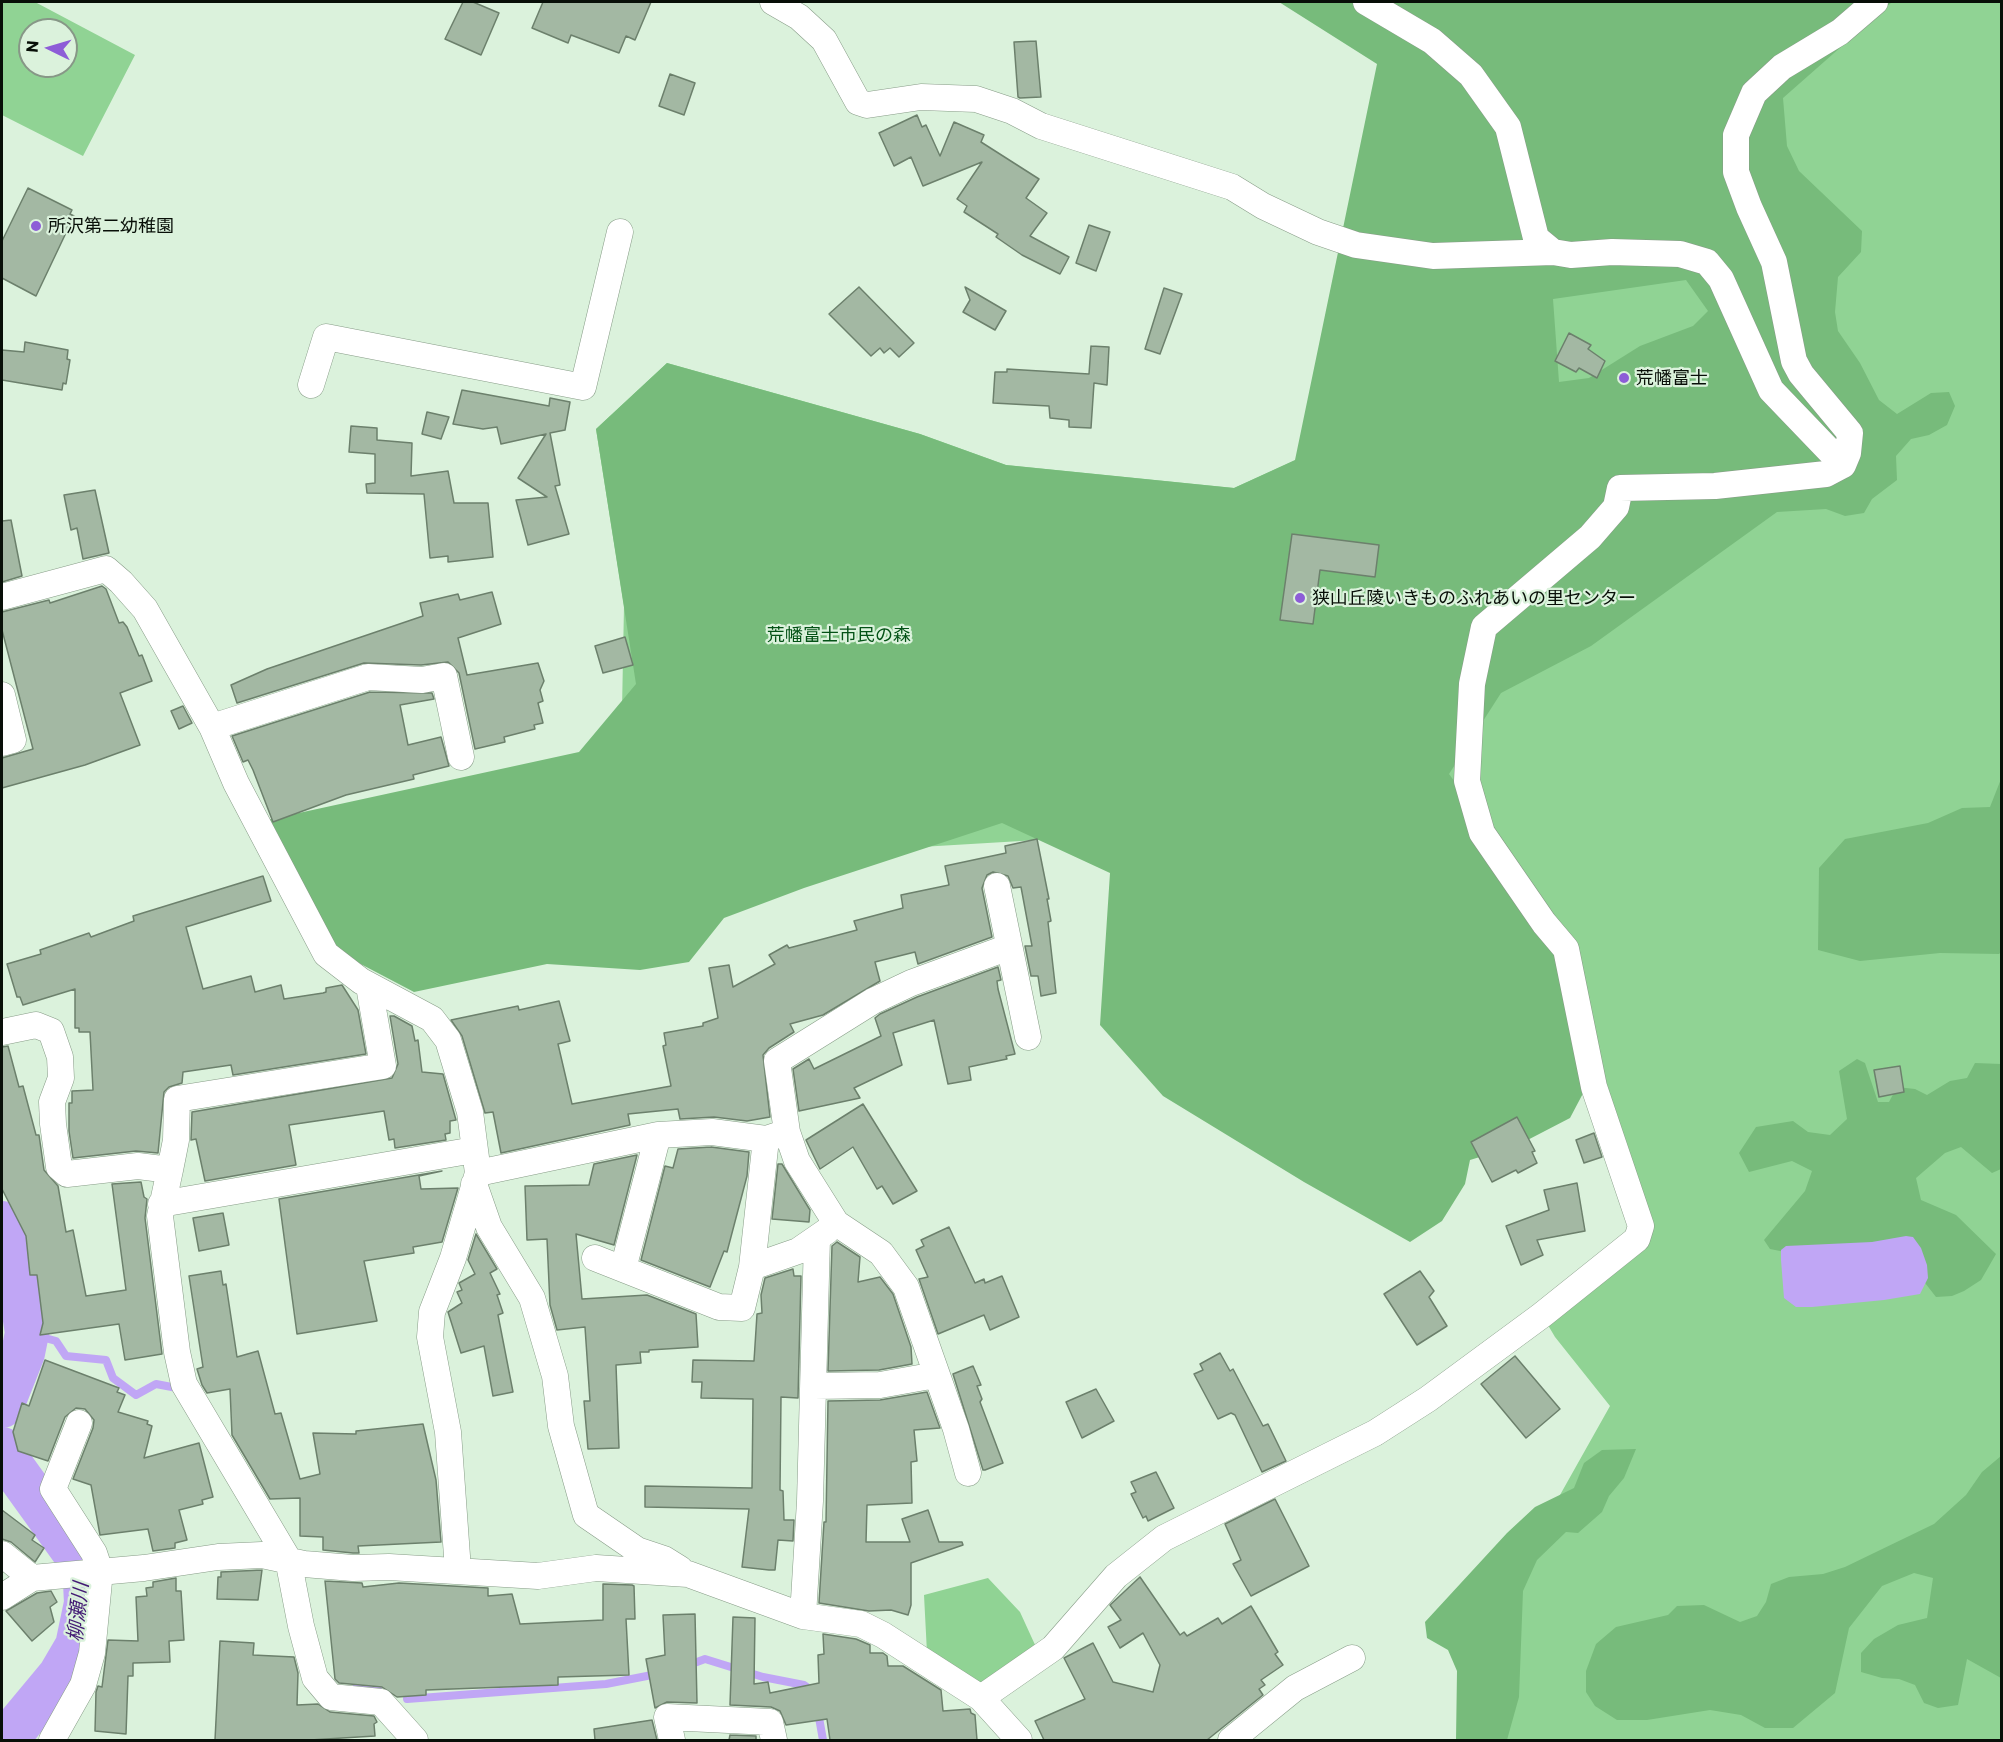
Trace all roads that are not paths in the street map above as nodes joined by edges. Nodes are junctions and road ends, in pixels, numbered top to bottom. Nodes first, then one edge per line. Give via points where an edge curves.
1 (773, 2) edge
2 (1366, 2) edge
3 (1875, 2) edge
4 (620, 232) dead end
5 (1553, 252) junction
6 (311, 385) dead end
7 (1843, 465) junction
8 (2, 597) edge
9 (2, 695) edge
10 (212, 727) junction
11 (2, 743) edge
12 (461, 757) dead end
13 (997, 886) dead end
14 (1009, 947) junction
15 (369, 986) junction
16 (2, 1032) edge
17 (1028, 1037) dead end
18 (657, 1135) junction
19 (777, 1136) junction
20 (475, 1169) junction
21 (170, 1170) junction
22 (161, 1204) junction
23 (827, 1231) junction
24 (595, 1258) dead end
25 (752, 1267) junction
26 (622, 1269) junction
27 (936, 1375) junction
28 (814, 1386) junction
29 (78, 1423) dead end
30 (968, 1473) dead end
31 (2, 1554) edge
32 (288, 1559) junction
33 (458, 1570) junction
34 (94, 1572) junction
35 (688, 1574) junction
36 (44, 1576) junction
37 (2, 1597) edge
38 (803, 1616) junction
39 (1352, 1658) dead end
40 (981, 1698) junction
41 (52, 1740) edge
42 (415, 1740) edge
43 (672, 1740) edge
44 (774, 1740) edge
45 (1019, 1740) edge
46 (1231, 1740) edge

1 - 5 street via 799,17 824,39 858,102 867,105 921,97 976,99 1041,126 1232,188 1318,232 1356,245 1433,256
2 - 5 street via 1432,41 1471,75 1508,127 1536,238
3 - 7 street via 1840,32 1782,67 1754,93 1736,135 1736,171 1774,262 1794,361 1850,433
4 - 6 street via 583,387 326,337
5 - 7 street via 1680,254 1707,262 1721,279 1771,390
7 - 40 street via 1826,474 1715,486 1620,488 1616,507 1590,537 1484,627 1472,684 1467,781 1482,833 1566,949 1594,1087 1641,1226 1637,1239 1509,1340 1376,1433 1164,1538 1116,1576 1053,1648
8 - 10 street via 106,569 145,609
9 - 11 street via 13,740
10 - 12 street via 368,677 422,680 444,676
10 - 15 street via 236,783 326,954
13 - 14 street
14 - 17 street
14 - 19 street via 901,987 777,1061
15 - 20 street via 432,1019 448,1040 470,1112
15 - 21 street via 383,1066 177,1099 176,1140
16 - 21 street via 36,1025 51,1031 62,1078 52,1102 53,1124 59,1167 67,1174 138,1166
18 - 19 street via 712,1132
18 - 20 street
18 - 26 street
19 - 23 street via 797,1161
19 - 25 street
20 - 22 street
20 - 33 street via 453,1258 432,1312 430,1337 448,1432
20 - 35 street via 489,1227 532,1298 555,1376 561,1425 586,1515 637,1550 664,1558
21 - 22 street
22 - 32 street via 184,1384
23 - 25 street via 798,1251
23 - 27 street via 881,1253 906,1287
23 - 28 street
24 - 26 street
25 - 26 street via 742,1308 719,1308
27 - 28 street via 880,1385
27 - 30 street
28 - 38 street
29 - 34 street via 53,1489 94,1553
31 - 36 street
32 - 33 street via 352,1568
32 - 34 street via 262,1555 218,1557
32 - 42 street via 315,1678 331,1697 381,1702
33 - 35 street via 538,1576 596,1568
34 - 36 street
34 - 41 street via 92,1653 71,1710
35 - 38 street
36 - 37 street
38 - 40 street via 861,1624
39 - 46 street via 1295,1688
40 - 45 street
43 - 44 street via 668,1717 770,1722

